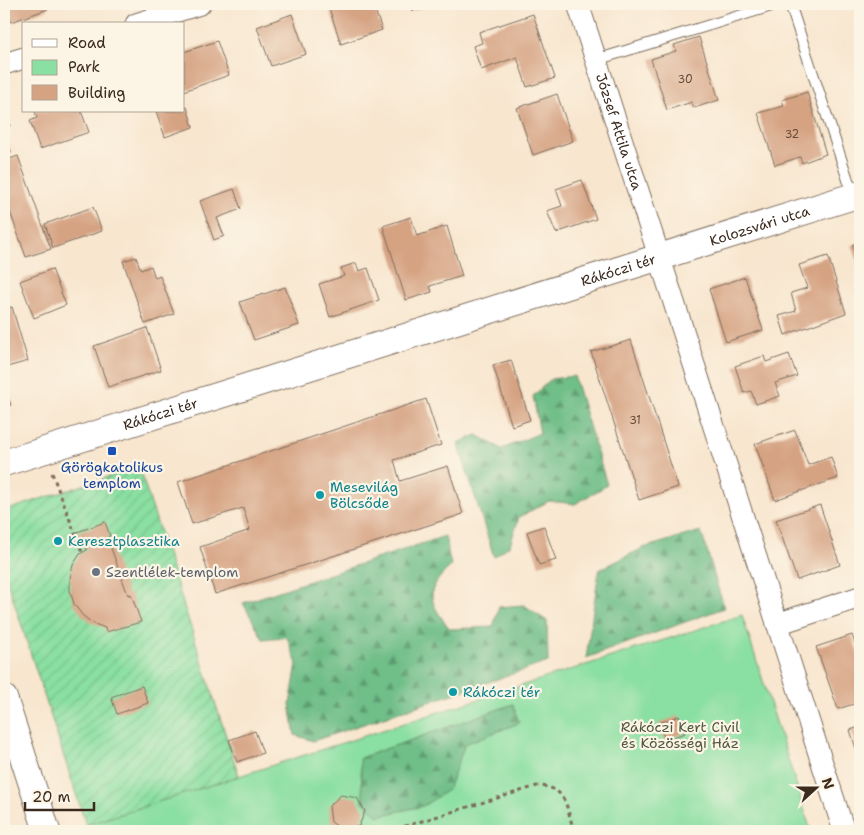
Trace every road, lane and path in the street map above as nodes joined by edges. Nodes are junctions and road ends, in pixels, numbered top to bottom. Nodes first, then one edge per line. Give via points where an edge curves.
1 (200, 4) edge
2 (578, 4) edge
3 (778, 4) edge
4 (790, 4) edge
5 (142, 22) edge
6 (22, 59) edge
7 (596, 60) junction
8 (4, 64) edge
9 (857, 195) edge
10 (659, 258) junction
11 (44, 450) junction
12 (4, 463) edge
13 (82, 552) dead end
14 (860, 597) edge
15 (777, 624) junction
16 (4, 698) edge
17 (47, 831) edge
18 (388, 831) edge
19 (574, 831) edge
20 (844, 831) edge

1 - 5 street
2 - 7 street, József Attila utca
3 - 7 lane
4 - 9 lane
6 - 8 street
7 - 10 street, József Attila utca
9 - 10 street, Kolozsvári utca
10 - 11 street, Rákóczi tér
10 - 15 street, Rákóczi tér
11 - 12 street, Rákóczi tér
11 - 13 path
14 - 15 street
15 - 20 street, Rákóczi tér
16 - 17 street
18 - 19 path via 537,786 551,786 560,793

